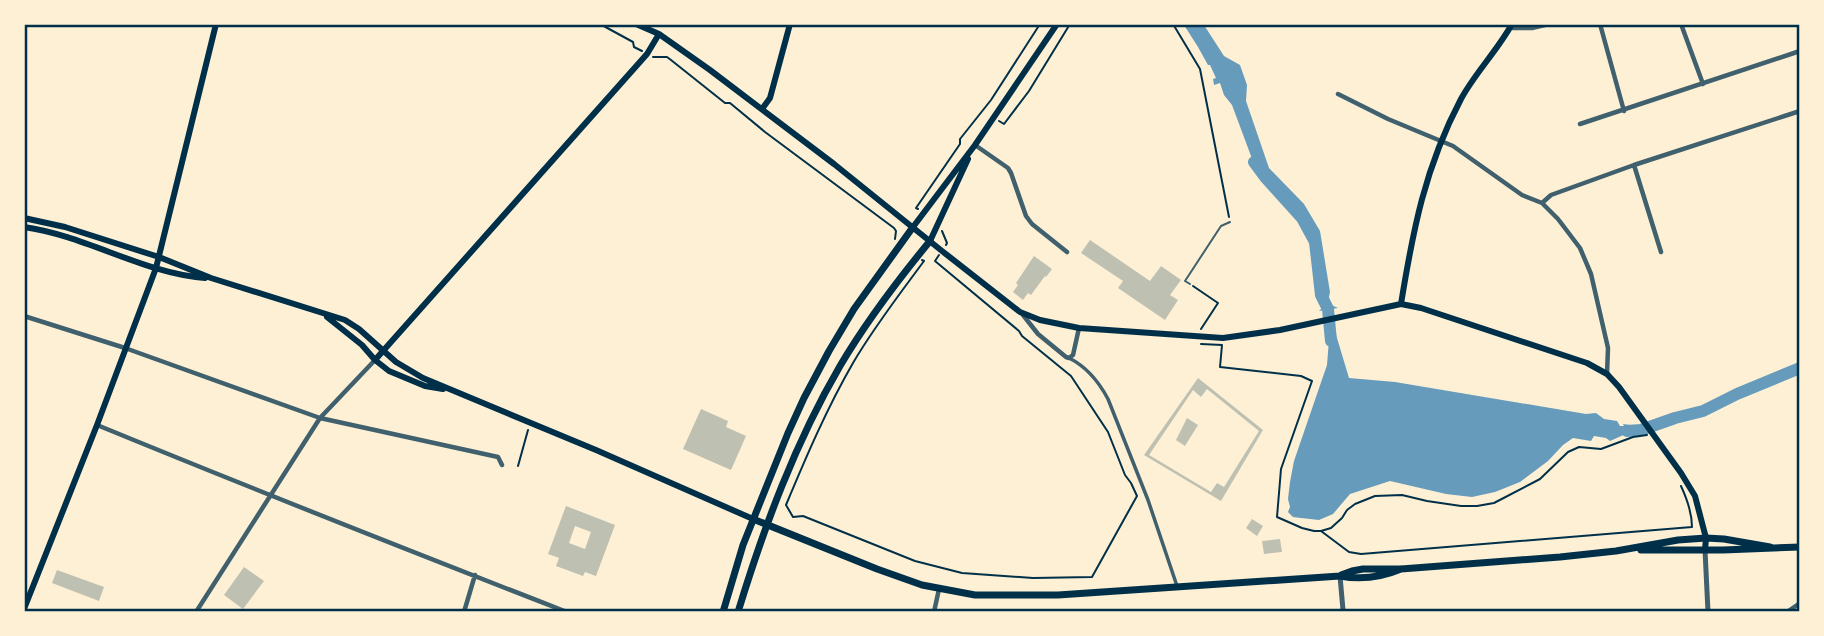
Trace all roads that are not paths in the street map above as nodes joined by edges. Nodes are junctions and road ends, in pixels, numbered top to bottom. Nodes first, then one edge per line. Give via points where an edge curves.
1 (216, 24) edge
2 (636, 24) edge
3 (790, 24) edge
4 (1057, 24) edge
5 (1549, 24) edge
6 (1600, 24) edge
7 (1681, 24) edge
8 (1511, 26) edge
9 (659, 34) junction
10 (1800, 51) edge
11 (1703, 84) junction
12 (1338, 94) dead end
13 (762, 109) junction
14 (1624, 111) junction
15 (1800, 111) edge
16 (1580, 124) dead end
17 (1442, 141) junction
18 (975, 145) junction
19 (1634, 165) junction
20 (1542, 203) junction
21 (24, 218) edge
22 (1230, 222) road end
23 (24, 227) edge
24 (913, 227) junction
25 (930, 242) junction
26 (1067, 252) dead end
27 (1661, 252) dead end
28 (159, 257) junction
29 (156, 268) junction
30 (211, 278) junction
31 (1190, 284) road end
32 (1401, 304) junction
33 (1020, 312) junction
34 (322, 314) junction
35 (24, 316) edge
36 (1079, 327) junction
37 (125, 348) junction
38 (383, 351) junction
39 (1069, 358) junction
40 (375, 360) junction
41 (1607, 374) junction
42 (453, 391) junction
43 (320, 418) junction
44 (96, 425) junction
45 (502, 465) dead end
46 (270, 495) junction
47 (753, 519) junction
48 (766, 524) junction
49 (1706, 538) junction
50 (1770, 547) junction
51 (1800, 547) edge
52 (1705, 550) junction
53 (1616, 551) junction
54 (475, 575) junction
55 (1340, 576) junction
56 (1177, 588) junction
57 (939, 589) junction
58 (1800, 603) edge
59 (24, 609) edge
60 (196, 611) edge
61 (464, 611) edge
62 (567, 611) edge
63 (723, 611) edge
64 (738, 611) edge
65 (933, 611) edge
66 (1344, 611) edge
67 (1708, 611) edge
68 (1787, 611) edge

1 - 28 main road
2 - 9 main road
3 - 13 main road via 770,99
4 - 18 main road
5 - 8 street
6 - 14 street
7 - 11 street
8 - 17 main road via 1462,96
9 - 13 main road
9 - 38 main road via 647,54
10 - 11 street
11 - 14 street
12 - 17 street
13 - 24 main road
14 - 16 street
15 - 19 street
17 - 20 street via 1522,195
17 - 32 main road via 1420,202
18 - 24 main road
18 - 25 main road
18 - 26 street via 1008,168 1026,216
19 - 20 street via 1551,195
19 - 27 street
20 - 41 street via 1580,248 1591,274 1608,348
21 - 28 main road
22 - 31 lane via 1221,226 1192,270 1185,281
23 - 29 main road via 73,238
24 - 25 main road
24 - 47 main road via 829,351 788,433
25 - 33 main road
25 - 48 main road via 840,367 801,441
28 - 29 main road
28 - 30 main road
29 - 30 main road
29 - 37 main road
30 - 34 main road
32 - 36 main road via 1223,338
32 - 41 main road via 1571,357
33 - 36 main road
33 - 39 street via 1038,334
34 - 38 main road via 345,320
34 - 40 main road
35 - 37 street
36 - 39 street
37 - 43 street
37 - 44 main road
38 - 40 main road
38 - 42 main road via 414,373
39 - 56 street via 1082,364 1108,399
40 - 42 main road via 425,386
40 - 43 street
41 - 49 main road via 1644,419 1695,496
42 - 47 main road
43 - 45 street via 498,457
43 - 46 street
44 - 46 street
44 - 59 main road
46 - 54 street
46 - 60 street
47 - 48 main road
47 - 63 main road
48 - 57 main road
48 - 64 main road
49 - 50 main road
49 - 52 main road
49 - 53 main road
50 - 51 main road
50 - 52 main road
52 - 53 main road
52 - 67 street
53 - 55 main road via 1363,569
54 - 61 street
54 - 62 street
55 - 56 main road
55 - 66 street
56 - 57 main road via 1046,595 975,595
57 - 65 street
58 - 68 street

